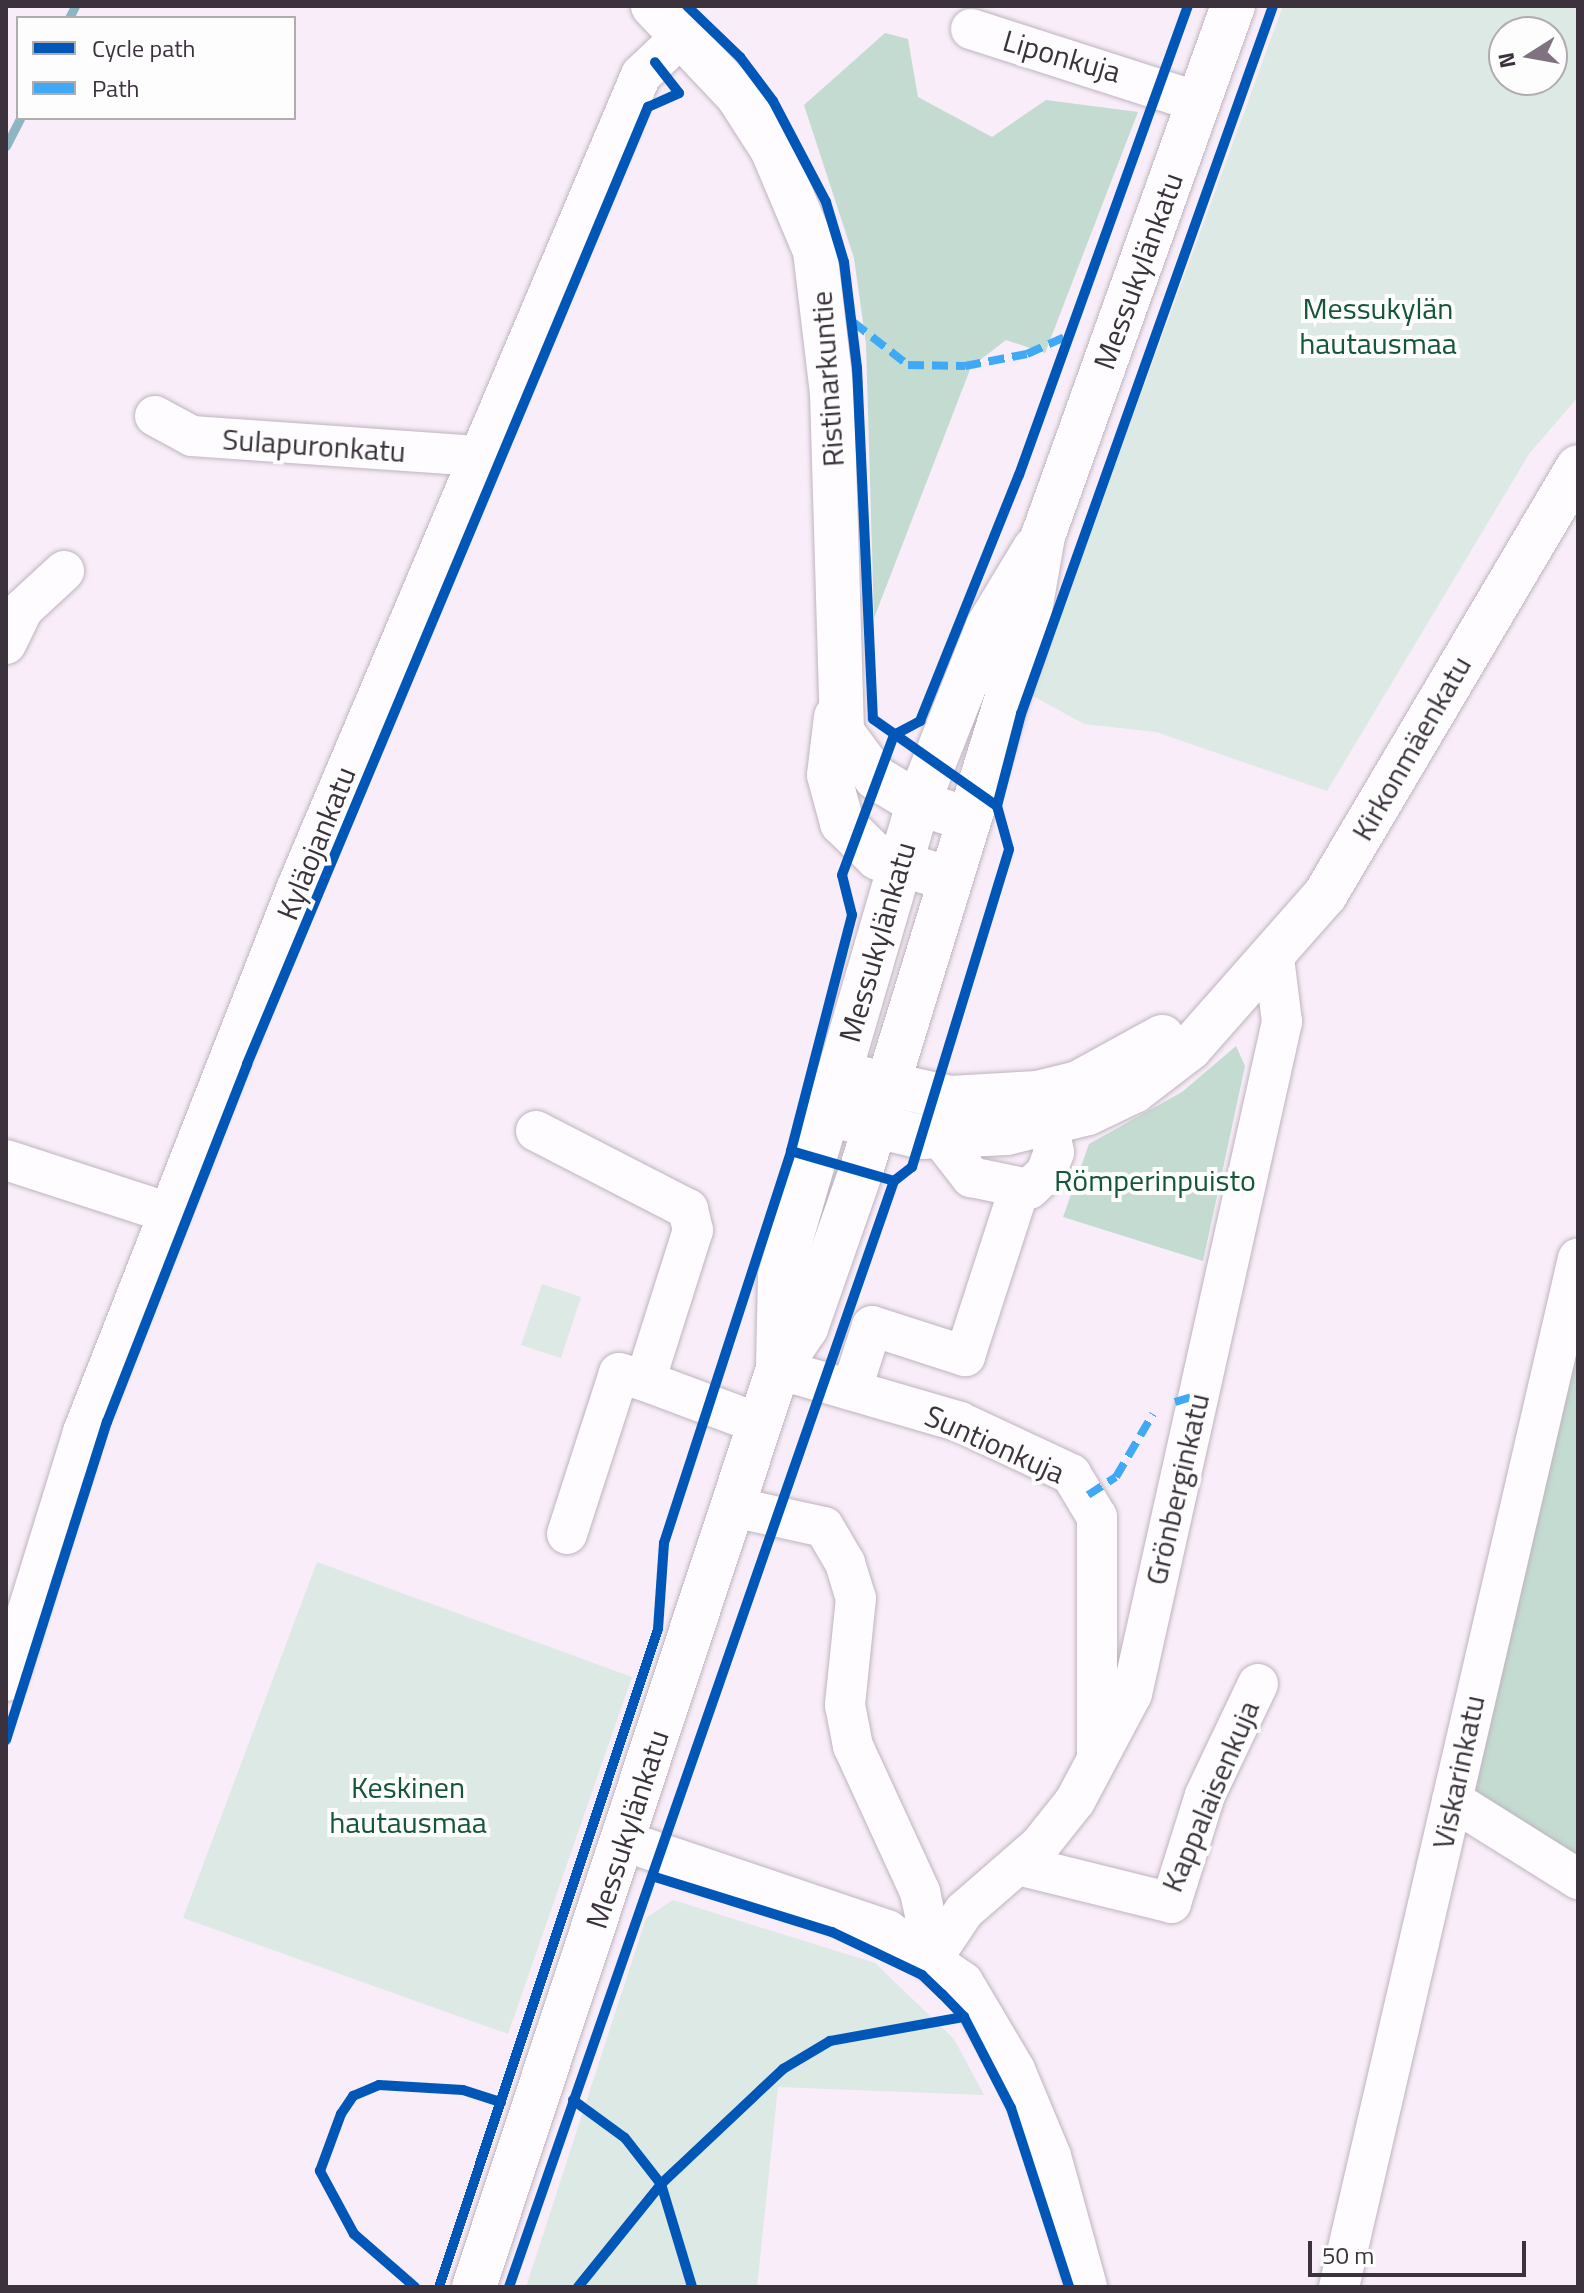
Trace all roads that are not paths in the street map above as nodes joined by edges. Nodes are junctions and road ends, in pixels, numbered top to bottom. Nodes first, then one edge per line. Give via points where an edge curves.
1 (1233, 6) edge
2 (669, 20) edge
3 (971, 29) dead end
4 (1198, 102) junction
5 (155, 416) dead end
6 (477, 456) junction
7 (1578, 467) edge
8 (1043, 536) junction
9 (64, 571) dead end
10 (6, 644) edge
11 (838, 710) junction
12 (918, 803) junction
13 (967, 819) junction
14 (899, 864) junction
15 (949, 878) junction
16 (1274, 958) junction
17 (839, 1073) junction
18 (887, 1086) junction
19 (1045, 1108) junction
20 (827, 1114) junction
21 (874, 1128) junction
22 (536, 1131) dead end
23 (940, 1137) junction
24 (6, 1160) edge
25 (1011, 1188) junction
26 (169, 1213) junction
27 (1578, 1258) edge
28 (975, 1273) dead end
29 (778, 1369) junction
30 (645, 1381) junction
31 (852, 1388) junction
32 (760, 1424) junction
33 (733, 1507) junction
34 (567, 1534) dead end
35 (9, 1665) edge
36 (1258, 1684) dead end
37 (1097, 1760) junction
38 (1452, 1800) junction
39 (624, 1841) junction
40 (1018, 1865) junction
41 (1578, 1879) edge
42 (934, 1956) junction
43 (474, 2287) edge
44 (1087, 2287) edge
45 (1339, 2287) edge

1 - 4 main road, Messukylänkatu
2 - 6 street, Kyläojankatu
2 - 11 main road, Ristinarkuntie via 772,149 815,251 832,394
3 - 4 street, Liponkuja
4 - 8 main road, Messukylänkatu
5 - 6 street, Sulapuronkatu via 192,436
6 - 26 street, Kyläojankatu
7 - 16 main road, Kirkonmäenkatu via 1325,895
8 - 12 main road, Messukylänkatu via 988,626
8 - 13 main road, Messukylänkatu via 1025,639
9 - 10 street via 23,609
11 - 12 main road, Ristinarkuntie via 857,759
11 - 14 main road, Ristinarkuntie via 830,749 834,804 854,841
12 - 13 main road, Ristinarkuntie
12 - 14 main road, Messukylänkatu
13 - 15 main road, Messukylänkatu
14 - 15 main road, Ristinarkuntie
14 - 17 main road, Messukylänkatu
15 - 18 main road, Messukylänkatu
16 - 19 main road, Kirkonmäenkatu via 1218,1009 1190,1048 1134,1091
16 - 37 street, Grönberginkatu via 1282,1022 1132,1694
17 - 18 main road, Kirkonmäenkatu
17 - 20 main road, Messukylänkatu
18 - 19 main road, Kirkonmäenkatu
18 - 21 main road, Messukylänkatu
19 - 23 main road, Kirkonmäenkatu
19 - 25 street via 1054,1152 1046,1173
20 - 21 main road, Kirkonmäenkatu
20 - 29 main road, Messukylänkatu via 780,1276
21 - 23 main road, Kirkonmäenkatu
21 - 29 main road, Messukylänkatu via 811,1316
22 - 30 street via 688,1209 693,1230
23 - 25 street via 963,1170
24 - 26 street
25 - 28 street
25 - 31 street via 965,1356 872,1326
26 - 35 street, Kyläojankatu via 83,1432
27 - 38 street, Viskarinkatu
29 - 31 street, Suntionkuja
29 - 32 main road, Messukylänkatu
30 - 32 street
30 - 34 street via 619,1373
31 - 37 street, Suntionkuja via 960,1422 1071,1474 1088,1495 1097,1517
32 - 33 main road, Messukylänkatu
33 - 39 main road, Messukylänkatu
33 - 42 street via 824,1527 845,1563 856,1598 845,1705 853,1746 920,1892
36 - 40 street, Kappalaisenkuja via 1205,1795 1171,1903
37 - 40 street, Grönberginkatu via 1075,1801
38 - 41 street
38 - 45 street, Viskarinkatu
39 - 42 street via 887,1930
39 - 43 main road, Messukylänkatu
40 - 42 street, Grönberginkatu via 964,1911
42 - 44 street via 987,2014 1015,2070 1051,2156

